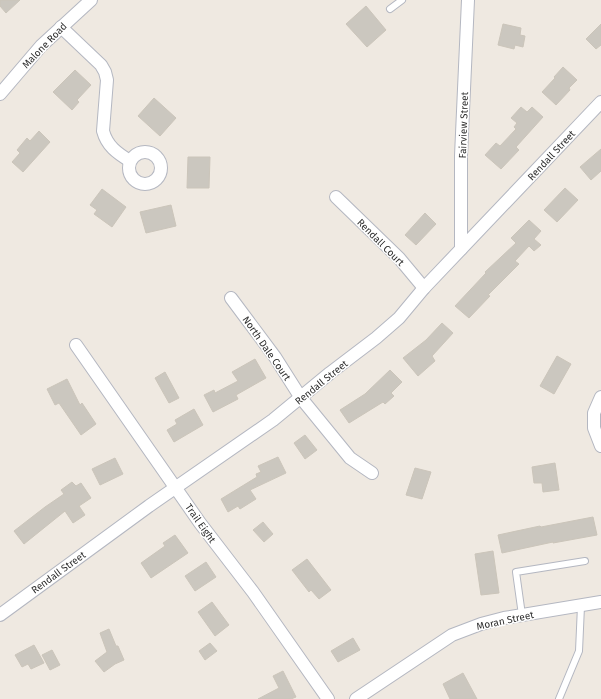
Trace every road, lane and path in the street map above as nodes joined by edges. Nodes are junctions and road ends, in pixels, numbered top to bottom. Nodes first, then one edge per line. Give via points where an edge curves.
1 (91, 0) edge
2 (402, 0) edge
3 (468, 0) edge
4 (390, 9) dead end
5 (61, 27) junction
6 (0, 94) edge
7 (601, 102) edge
8 (130, 161) dead end
9 (336, 197) dead end
10 (461, 249) junction
11 (424, 288) junction
12 (231, 298) dead end
13 (76, 345) dead end
14 (301, 398) junction
15 (601, 398) edge
16 (601, 446) edge
17 (372, 472) dead end
18 (176, 487) junction
19 (585, 561) dead end
20 (601, 602) edge
21 (580, 606) junction
22 (0, 615) edge
23 (522, 615) junction
24 (363, 697) edge
25 (328, 699) edge
26 (560, 699) edge

1 - 5 street, Malone Road
2 - 4 lane
3 - 10 street, Fairview Street via 461,156
5 - 6 street, Malone Road
5 - 8 street via 102,66 107,80 103,131 105,138 116,153
7 - 10 street, Rendall Street
9 - 11 street, Rendall Court via 399,258
10 - 11 street, Rendall Street
11 - 14 street, Rendall Street via 399,318
12 - 14 street, North Dale Court via 275,357
13 - 18 street, Trail Eight
14 - 17 street, North Dale Court via 350,458
14 - 18 street, Rendall Street
15 - 16 street via 594,413 594,428
18 - 22 street, Rendall Street
18 - 25 street, Trail Eight
19 - 23 lane via 516,572
20 - 21 street, Moran Street
21 - 23 street, Moran Street
21 - 26 lane via 579,651
23 - 24 street, Moran Street via 481,624 452,635

